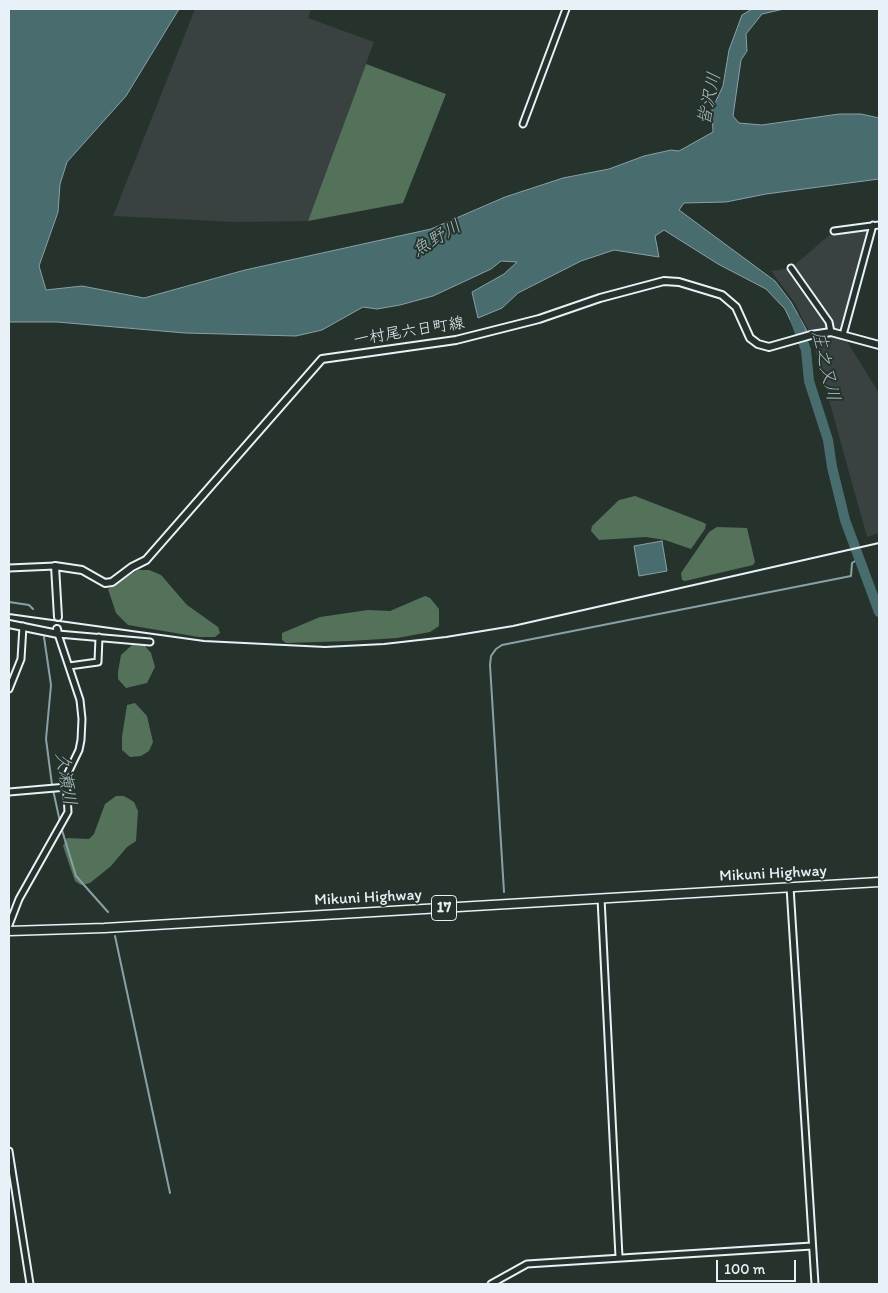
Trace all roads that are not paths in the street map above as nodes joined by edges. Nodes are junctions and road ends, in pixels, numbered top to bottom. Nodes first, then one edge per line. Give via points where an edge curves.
1 (566, 9) edge
2 (523, 124) dead end
3 (873, 225) junction
4 (879, 225) edge
5 (834, 231) dead end
6 (791, 268) dead end
7 (831, 332) junction
8 (843, 335) junction
9 (879, 345) edge
10 (55, 566) junction
11 (9, 568) edge
12 (58, 617) dead end
13 (9, 624) edge
14 (23, 626) junction
15 (58, 632) junction
16 (99, 637) junction
17 (150, 642) dead end
18 (69, 666) junction
19 (9, 689) edge
20 (67, 787) junction
21 (9, 792) edge
22 (879, 882) edge
23 (790, 887) junction
24 (601, 898) junction
25 (9, 925) edge
26 (9, 931) edge
27 (9, 1151) edge
28 (812, 1246) junction
29 (619, 1257) junction
30 (30, 1284) edge
31 (491, 1284) edge
32 (815, 1284) edge

1 - 2 street
3 - 4 street
3 - 5 street
3 - 8 street
6 - 7 street via 828,322
7 - 8 main road, 一村尾六日町線
7 - 10 main road, 一村尾六日町線 via 769,347 750,338 736,307 722,295 680,282 664,281 456,340 322,359 146,560 112,582 105,583 82,570
8 - 9 main road, 一村尾六日町線
10 - 11 street
10 - 12 main road
13 - 14 main road
14 - 15 main road
14 - 19 street via 21,659
15 - 16 street
15 - 18 street
16 - 17 street
16 - 18 street via 98,662
18 - 20 street via 80,700 82,719 79,750 66,777
20 - 21 street
20 - 25 street via 68,806 64,818
22 - 23 highway, Mikuni Highway / 17
23 - 24 highway, Mikuni Highway / 17
23 - 28 street
24 - 26 highway, Mikuni Highway / 17
24 - 29 street
27 - 30 street
28 - 29 street
28 - 32 street
29 - 31 street via 527,1264

